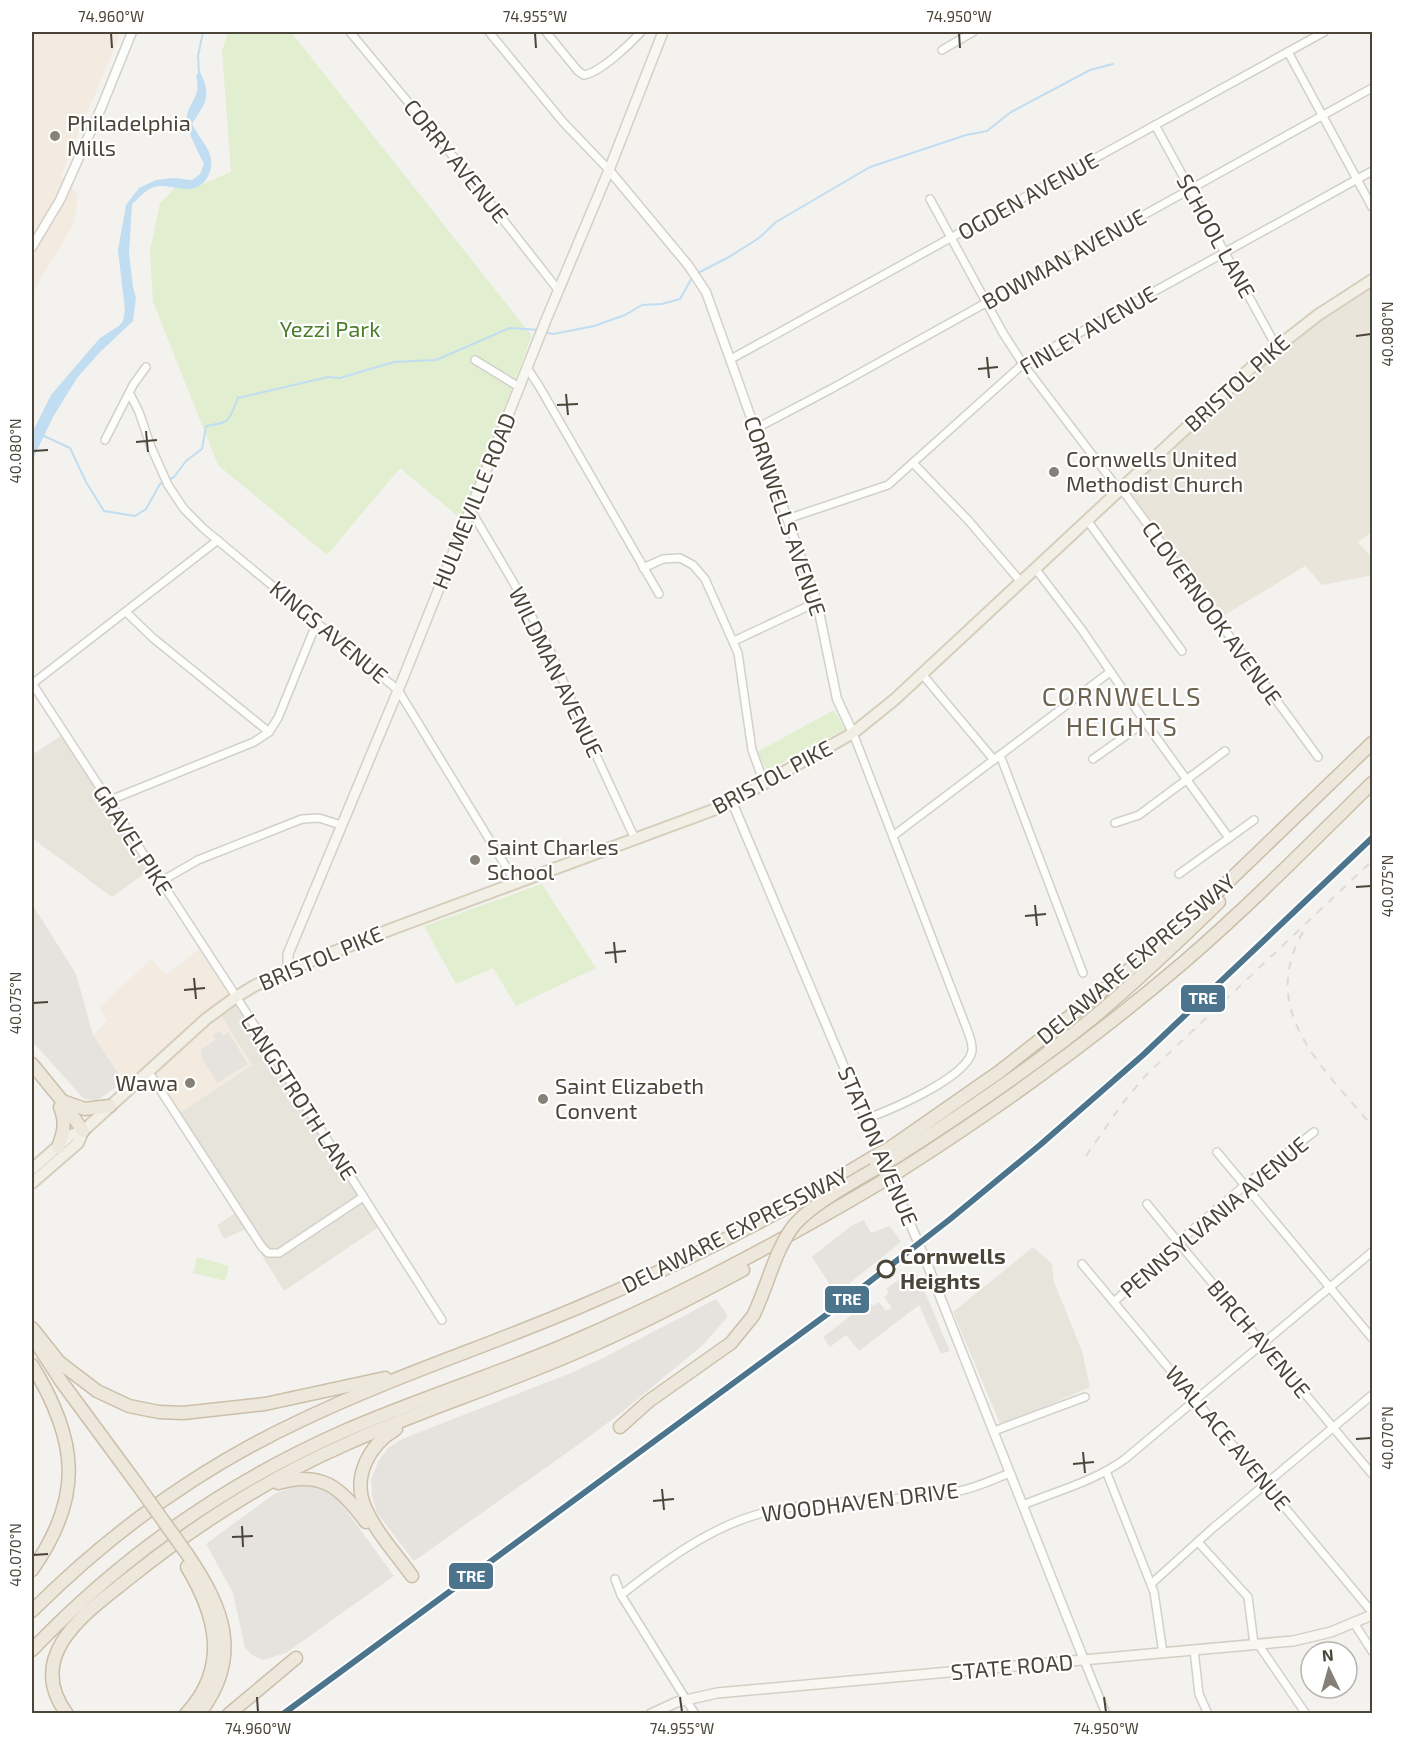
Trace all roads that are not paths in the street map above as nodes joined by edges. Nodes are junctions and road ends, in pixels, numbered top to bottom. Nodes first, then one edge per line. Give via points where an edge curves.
1 (132, 32) edge
2 (350, 32) edge
3 (489, 32) edge
4 (546, 32) edge
5 (641, 32) edge
6 (663, 32) edge
7 (973, 32) edge
8 (1324, 32) edge
9 (942, 50) dead end
10 (1288, 52) junction
11 (1372, 88) edge
12 (1324, 116) junction
13 (1155, 125) junction
14 (609, 170) junction
15 (1372, 171) edge
16 (1358, 180) junction
17 (1190, 190) junction
18 (930, 199) dead end
19 (1372, 207) edge
20 (951, 238) junction
21 (32, 248) edge
22 (1226, 252) junction
23 (1372, 280) edge
24 (559, 291) junction
25 (986, 301) junction
26 (1276, 346) junction
27 (731, 359) junction
28 (475, 360) dead end
29 (1023, 364) junction
30 (146, 367) dead end
31 (527, 369) junction
32 (519, 387) junction
33 (130, 394) junction
34 (755, 429) junction
35 (105, 440) dead end
36 (914, 463) junction
37 (1120, 489) junction
38 (470, 509) junction
39 (787, 519) junction
40 (1087, 520) junction
41 (218, 540) junction
42 (644, 568) junction
43 (1035, 568) junction
44 (1021, 582) junction
45 (659, 594) dead end
46 (817, 602) junction
47 (127, 613) junction
48 (317, 622) junction
49 (734, 640) junction
50 (1182, 651) dead end
51 (1110, 672) junction
52 (922, 674) junction
53 (32, 684) edge
54 (398, 690) junction
55 (1145, 722) junction
56 (269, 732) junction
57 (853, 733) junction
58 (1372, 742) edge
59 (1225, 751) dead end
60 (1318, 757) dead end
61 (997, 758) junction
62 (1093, 759) dead end
63 (1188, 780) junction
64 (764, 783) junction
65 (1372, 783) edge
66 (108, 801) junction
67 (732, 802) junction
68 (1254, 820) dead end
69 (1115, 823) dead end
70 (341, 825) junction
71 (892, 837) junction
72 (1229, 838) junction
73 (635, 839) junction
74 (1179, 874) dead end
75 (160, 882) junction
76 (516, 883) junction
77 (288, 970) junction
78 (1083, 973) dead end
79 (236, 997) junction
80 (32, 1064) edge
81 (148, 1071) junction
82 (32, 1075) edge
83 (62, 1105) junction
84 (110, 1106) junction
85 (866, 1119) junction
86 (83, 1131) junction
87 (1314, 1132) dead end
88 (58, 1147) junction
89 (895, 1151) junction
90 (1217, 1152) dead end
91 (32, 1169) edge
92 (32, 1183) edge
93 (1244, 1186) junction
94 (363, 1197) junction
95 (1148, 1203) dead end
96 (819, 1219) junction
97 (1178, 1242) junction
98 (1372, 1252) edge
99 (1082, 1264) dead end
100 (1330, 1287) junction
101 (1114, 1302) junction
102 (441, 1320) dead end
103 (32, 1328) edge
104 (32, 1335) edge
105 (1372, 1338) edge
106 (1264, 1343) junction
107 (32, 1352) edge
108 (458, 1355) junction
109 (32, 1365) edge
110 (475, 1394) junction
111 (1372, 1395) edge
112 (1085, 1397) dead end
113 (1197, 1400) junction
114 (620, 1427) dead end
115 (1333, 1428) junction
116 (994, 1431) junction
117 (1106, 1471) junction
118 (1010, 1473) junction
119 (1372, 1474) edge
120 (1267, 1484) junction
121 (134, 1487) junction
122 (244, 1497) junction
123 (1023, 1505) junction
124 (1198, 1542) junction
125 (184, 1556) junction
126 (32, 1570) edge
127 (615, 1579) dead end
128 (1151, 1584) junction
129 (621, 1595) junction
130 (32, 1611) edge
131 (1372, 1613) edge
132 (1354, 1623) junction
133 (1256, 1644) junction
134 (32, 1650) edge
135 (1194, 1650) junction
136 (1372, 1651) edge
137 (1163, 1653) junction
138 (296, 1658) dead end
139 (1084, 1660) junction
140 (684, 1700) junction
141 (67, 1713) edge
142 (186, 1713) edge
143 (199, 1713) edge
144 (229, 1713) edge
145 (651, 1713) edge
146 (695, 1713) edge
147 (1106, 1713) edge
148 (1208, 1713) edge
149 (1306, 1713) edge

1 - 21 street via 60,200
2 - 24 street, CORRY AVENUE
3 - 14 street, CORNWELLS AVENUE via 563,122
4 - 5 street via 584,75 593,73
6 - 14 main road, HULMEVILLE ROAD
7 - 9 street
8 - 10 street, OGDEN AVENUE
10 - 12 street
10 - 13 street, OGDEN AVENUE
11 - 12 street, BOWMAN AVENUE
12 - 16 street
12 - 17 street, BOWMAN AVENUE
13 - 17 street, SCHOOL LANE
13 - 20 street, OGDEN AVENUE
14 - 24 main road, HULMEVILLE ROAD
14 - 27 street, CORNWELLS AVENUE via 695,274 711,304
15 - 16 street, FINLEY AVENUE
16 - 19 street
16 - 22 street, FINLEY AVENUE
17 - 22 street, SCHOOL LANE
17 - 25 street, BOWMAN AVENUE
18 - 20 street, CLOVERNOOK AVENUE
20 - 25 street, CLOVERNOOK AVENUE
20 - 27 street, OGDEN AVENUE
22 - 26 street, SCHOOL LANE
22 - 29 street, FINLEY AVENUE
23 - 26 main road, BRISTOL PIKE
24 - 31 main road, HULMEVILLE ROAD
25 - 29 street, CLOVERNOOK AVENUE
25 - 34 street, BOWMAN AVENUE
26 - 37 main road, BRISTOL PIKE
27 - 34 street, CORNWELLS AVENUE
28 - 32 street
29 - 36 street, FINLEY AVENUE
29 - 37 street, CLOVERNOOK AVENUE
30 - 33 street
31 - 32 main road, HULMEVILLE ROAD
31 - 42 street
32 - 38 main road, HULMEVILLE ROAD
33 - 35 street
33 - 41 street, KINGS AVENUE via 168,485 188,514
34 - 39 street, CORNWELLS AVENUE
36 - 39 street, FINLEY AVENUE via 888,485
36 - 44 street
37 - 40 main road, BRISTOL PIKE
37 - 60 street, CLOVERNOOK AVENUE
38 - 54 main road, HULMEVILLE ROAD
38 - 73 street, WILDMAN AVENUE via 550,650
39 - 46 street, CORNWELLS AVENUE
40 - 43 main road, BRISTOL PIKE
40 - 50 street
41 - 47 street
41 - 48 street, KINGS AVENUE
42 - 45 street
42 - 49 street via 672,557 693,565 705,579
43 - 44 main road, BRISTOL PIKE
43 - 51 street
44 - 52 main road, BRISTOL PIKE
46 - 49 street
46 - 57 street, CORNWELLS AVENUE via 837,699
47 - 53 street
47 - 56 street
48 - 54 street, KINGS AVENUE
48 - 56 street
49 - 64 street via 753,755
51 - 55 street
51 - 61 street
52 - 57 main road, BRISTOL PIKE
52 - 61 street
53 - 66 street, GRAVEL PIKE
54 - 70 main road, HULMEVILLE ROAD
54 - 76 street, KINGS AVENUE
55 - 62 street
55 - 63 street
56 - 66 street via 254,742
57 - 64 main road, BRISTOL PIKE
57 - 71 street, CORNWELLS AVENUE
58 - 89 highway via 1317,806 1126,989 1014,1078
59 - 63 street
61 - 71 street
61 - 78 street
63 - 69 street via 1138,815
63 - 72 street
64 - 67 main road, BRISTOL PIKE
65 - 96 highway, DELAWARE EXPRESSWAY, bridge via 1250,902 1126,1010 1011,1096
66 - 75 street, GRAVEL PIKE
67 - 73 main road, BRISTOL PIKE
67 - 85 street, STATION AVENUE
68 - 72 street
70 - 75 street via 319,818 302,819 198,860
70 - 77 main road, HULMEVILLE ROAD via 288,954
71 - 85 street, CORNWELLS AVENUE via 972,1048 961,1070
72 - 74 street
73 - 76 main road, BRISTOL PIKE
75 - 79 street, GRAVEL PIKE
76 - 77 main road, BRISTOL PIKE
77 - 79 main road, BRISTOL PIKE
79 - 81 main road, BRISTOL PIKE
79 - 94 street, LANGSTROTH LANE
80 - 83 highway
81 - 84 main road, BRISTOL PIKE
81 - 94 street via 266,1252 279,1253
82 - 83 highway
83 - 84 highway via 85,1109
83 - 86 highway
83 - 88 highway via 64,1123
84 - 86 main road, BRISTOL PIKE
85 - 116 street, STATION AVENUE
86 - 88 main road, BRISTOL PIKE
86 - 92 main road, BRISTOL PIKE via 78,1143
87 - 93 street, PENNSYLVANIA AVENUE
88 - 91 main road, BRISTOL PIKE
89 - 108 highway, DELAWARE EXPRESSWAY, bridge via 872,1158 638,1282
89 - 114 highway, bridge via 798,1221 784,1242 753,1316 731,1343 649,1401
90 - 93 street
93 - 97 street, PENNSYLVANIA AVENUE
93 - 100 street
94 - 102 street
95 - 97 street, BIRCH AVENUE
96 - 110 highway via 783,1248 661,1313
96 - 134 highway, DELAWARE EXPRESSWAY via 646,1309 362,1424 259,1474 146,1548 93,1591
97 - 101 street, PENNSYLVANIA AVENUE
97 - 106 street, BIRCH AVENUE
98 - 100 street
99 - 101 street, WALLACE AVENUE
100 - 105 street
100 - 106 street
101 - 113 street, WALLACE AVENUE
103 - 108 highway via 59,1362 97,1391 129,1406 170,1413 287,1400 379,1379
104 - 121 highway
106 - 113 street
106 - 115 street, BIRCH AVENUE
107 - 121 highway
108 - 130 highway, DELAWARE EXPRESSWAY via 303,1420 212,1469 120,1531
109 - 126 highway via 58,1414 69,1470 58,1524
110 - 122 highway via 341,1446
110 - 122 highway via 390,1432 365,1463 361,1488 365,1507 410,1578 350,1501 331,1485 293,1479
111 - 115 street
112 - 116 street
113 - 117 street
113 - 120 street, WALLACE AVENUE
115 - 119 street, BIRCH AVENUE
115 - 120 street
116 - 118 street, STATION AVENUE
117 - 123 street
117 - 128 street
118 - 123 street, STATION AVENUE
118 - 129 street, WOODHAVEN DRIVE via 955,1492 791,1507 748,1517 691,1546
120 - 124 street
120 - 131 street, WALLACE AVENUE
121 - 125 highway
122 - 141 highway via 132,1576 69,1630 58,1647 53,1672
123 - 139 street, STATION AVENUE
124 - 128 street
124 - 133 street via 1248,1597
125 - 142 highway via 206,1602 215,1640 207,1681
125 - 143 highway via 212,1594 224,1633 220,1675
127 - 129 street
128 - 137 street
129 - 140 street
131 - 132 main road, STATE ROAD
132 - 133 main road, STATE ROAD via 1306,1639
132 - 136 street
133 - 135 main road, STATE ROAD
133 - 149 street
135 - 137 main road, STATE ROAD
135 - 148 street via 1199,1694
137 - 139 main road, STATE ROAD
138 - 144 highway
139 - 140 main road, STATE ROAD via 816,1683
139 - 147 street
140 - 145 main road, STATE ROAD
140 - 146 street

